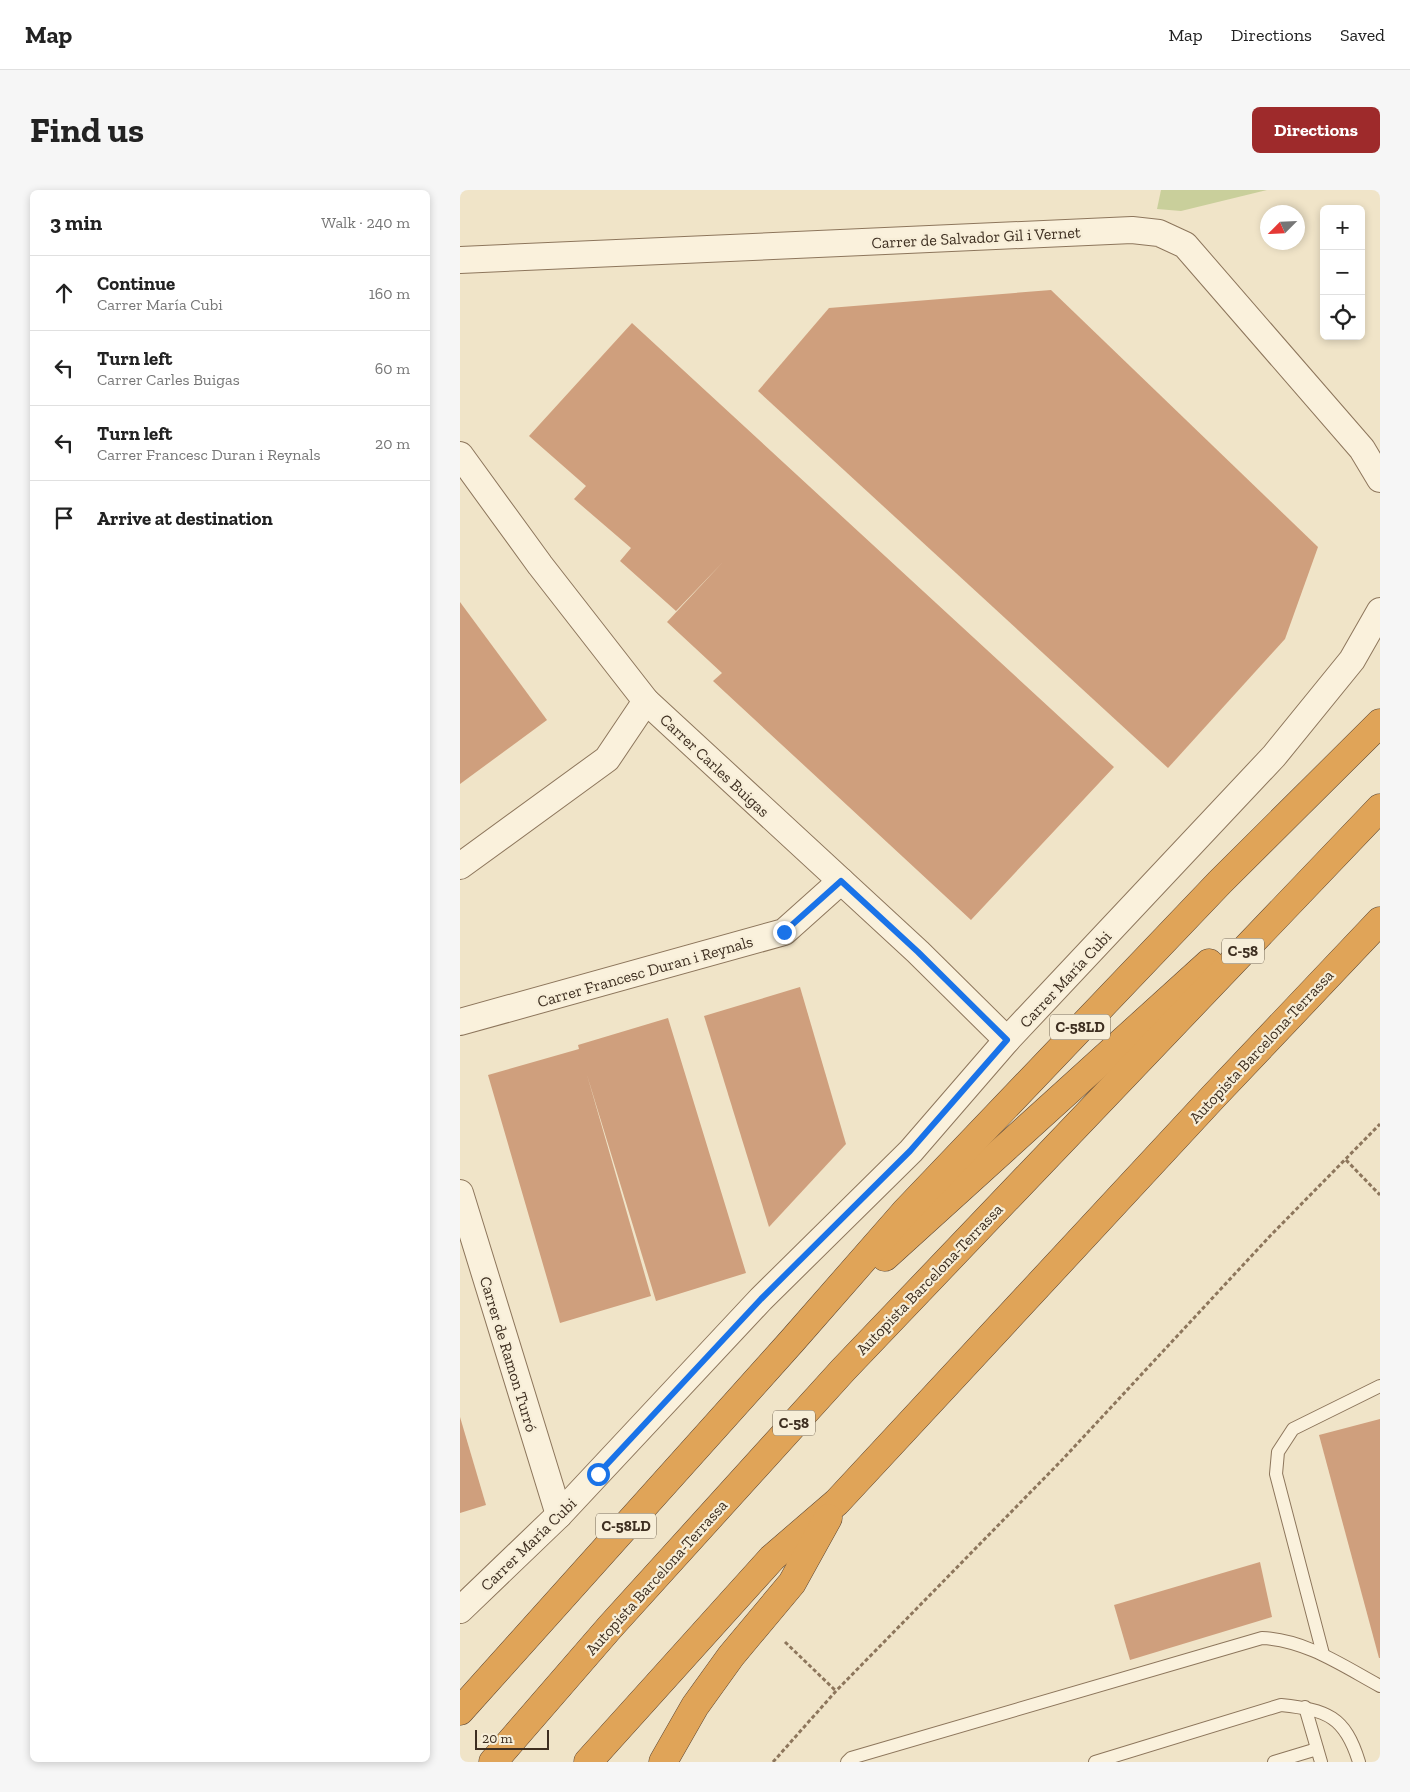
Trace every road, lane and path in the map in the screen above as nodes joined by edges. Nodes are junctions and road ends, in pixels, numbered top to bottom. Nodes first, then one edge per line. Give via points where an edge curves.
1 (460, 260) edge
2 (460, 455) edge
3 (1380, 479) edge
4 (1380, 612) edge
5 (646, 701) junction
6 (1380, 723) edge
7 (1380, 808) edge
8 (460, 866) edge
9 (841, 881) junction
10 (1380, 921) edge
11 (460, 1022) edge
12 (1007, 1040) junction
13 (1380, 1124) edge
14 (1346, 1160) junction
15 (460, 1193) edge
16 (1380, 1195) edge
17 (792, 1341) junction
18 (1380, 1386) edge
19 (837, 1502) junction
20 (559, 1515) junction
21 (460, 1610) edge
22 (785, 1642) dead end
23 (1323, 1654) junction
24 (1380, 1686) edge
25 (836, 1692) junction
26 (1305, 1707) junction
27 (460, 1711) edge
28 (1317, 1749) junction
29 (668, 1756) edge
30 (492, 1762) edge
31 (588, 1762) edge
32 (773, 1762) edge
33 (847, 1762) edge
34 (1095, 1762) edge
35 (1274, 1762) edge
36 (1321, 1762) edge
37 (1360, 1762) edge

1 - 3 street, Carrer de Salvador Gil i Vernet via 1122,231 1159,233 1185,245 1362,449
2 - 5 street, Carrer Carles Buigas via 540,565
4 - 12 street, Carrer María Cubi via 1352,660 1274,756
5 - 8 street via 607,759
5 - 9 street, Carrer Carles Buigas
6 - 17 highway, C-58LD via 1071,1036 905,1212
7 - 17 highway
7 - 30 highway, Autopista Barcelona-Terrassa / C-58 via 842,1370
9 - 11 street, Carrer Francesc Duran i Reynals via 784,932
9 - 12 street, Carrer Carles Buigas
10 - 19 highway, Autopista Barcelona-Terrassa
12 - 20 street, Carrer María Cubi via 910,1151 761,1299
13 - 14 path
14 - 16 path
14 - 25 path via 1270,1236 1063,1459
15 - 20 street, Carrer de Ramon Turró
17 - 27 highway, C-58LD
18 - 23 lane via 1293,1429 1278,1452 1276,1474
19 - 29 highway via 792,1583 731,1656 695,1706
19 - 31 highway, Autopista Barcelona-Terrassa via 772,1558
20 - 21 street, Carrer María Cubi
22 - 25 path
23 - 24 lane
23 - 33 lane via 1282,1639 1262,1638 860,1755
25 - 32 path
26 - 28 lane
26 - 34 lane via 1281,1705
26 - 37 lane via 1334,1718 1352,1739
28 - 35 lane
28 - 36 lane

